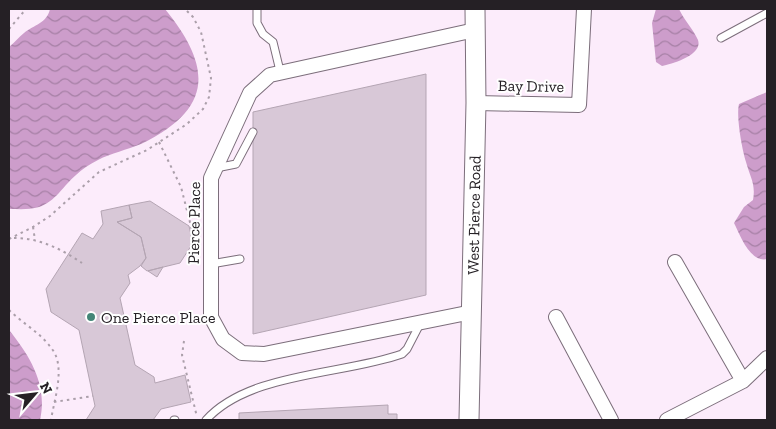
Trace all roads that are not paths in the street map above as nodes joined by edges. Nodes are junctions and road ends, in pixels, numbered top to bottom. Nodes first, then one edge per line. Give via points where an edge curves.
1 (257, 9) edge
2 (475, 9) edge
3 (584, 9) edge
4 (767, 13) edge
5 (475, 30) junction
6 (721, 38) dead end
7 (280, 71) junction
8 (476, 103) junction
9 (253, 132) dead end
10 (215, 168) junction
11 (240, 259) dead end
12 (675, 262) dead end
13 (211, 264) junction
14 (472, 312) junction
15 (556, 317) dead end
16 (421, 322) junction
17 (767, 358) edge
18 (743, 381) junction
19 (206, 420) edge
20 (469, 420) edge
21 (611, 420) edge
22 (667, 420) edge

1 - 7 lane via 256,22 273,42
2 - 5 street, West Pierce Road
3 - 8 street, Bay Drive via 579,105
4 - 6 lane
5 - 7 street, Pierce Place
5 - 8 street, West Pierce Road
7 - 10 street, Pierce Place via 260,82 250,93
8 - 14 street, West Pierce Road
9 - 10 lane via 236,164
10 - 13 street, Pierce Place via 211,178
11 - 13 lane
12 - 18 street
13 - 16 street, Pierce Place via 211,317 223,339 242,353 264,354
14 - 16 street, Pierce Place
14 - 20 street, West Pierce Road
15 - 21 street
16 - 19 lane via 402,354 252,388 216,408
17 - 18 street
18 - 22 street

